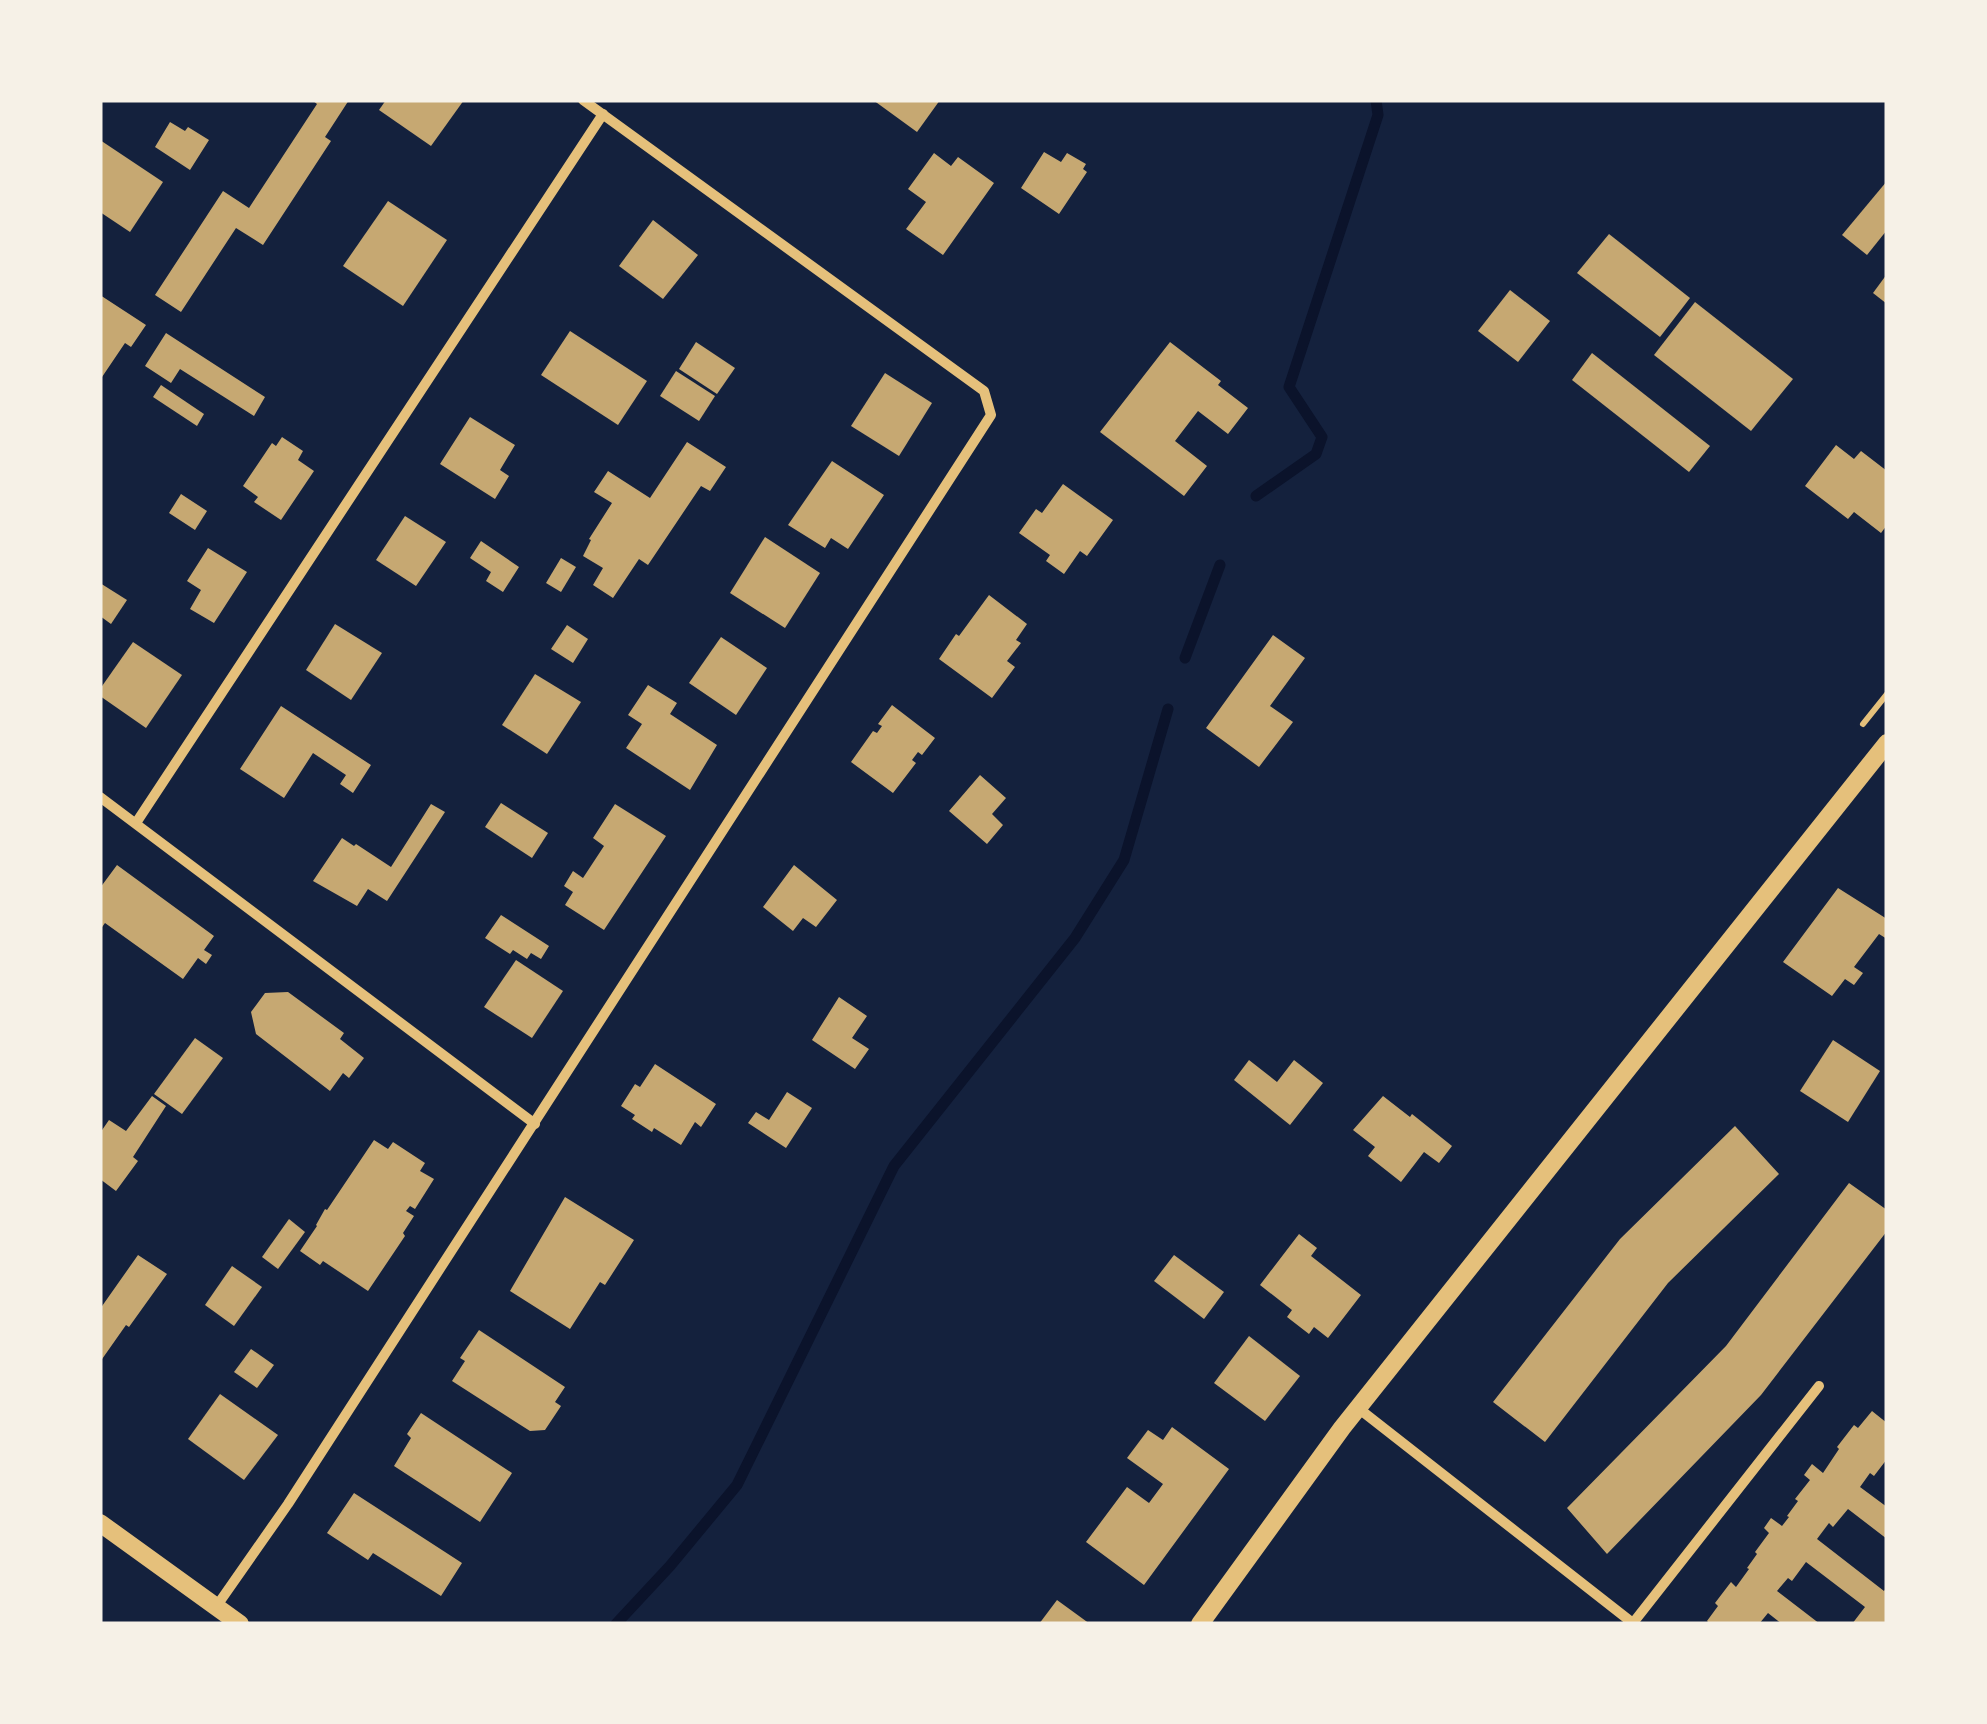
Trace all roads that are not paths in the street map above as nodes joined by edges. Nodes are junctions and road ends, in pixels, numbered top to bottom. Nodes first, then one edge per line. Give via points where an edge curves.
1 (583, 100) edge
2 (603, 114) junction
3 (1887, 742) edge
4 (100, 797) edge
5 (136, 823) junction
6 (535, 1124) junction
7 (1819, 1386) dead end
8 (1358, 1408) junction
9 (100, 1522) edge
10 (216, 1606) junction
11 (240, 1624) edge
12 (1200, 1624) edge
13 (1634, 1624) edge

1 - 2 street
2 - 5 street
2 - 6 street via 984,391 992,415
3 - 8 street
4 - 5 street
5 - 6 street
6 - 10 street
7 - 13 street
8 - 12 street
8 - 13 street
9 - 10 street
10 - 11 street

